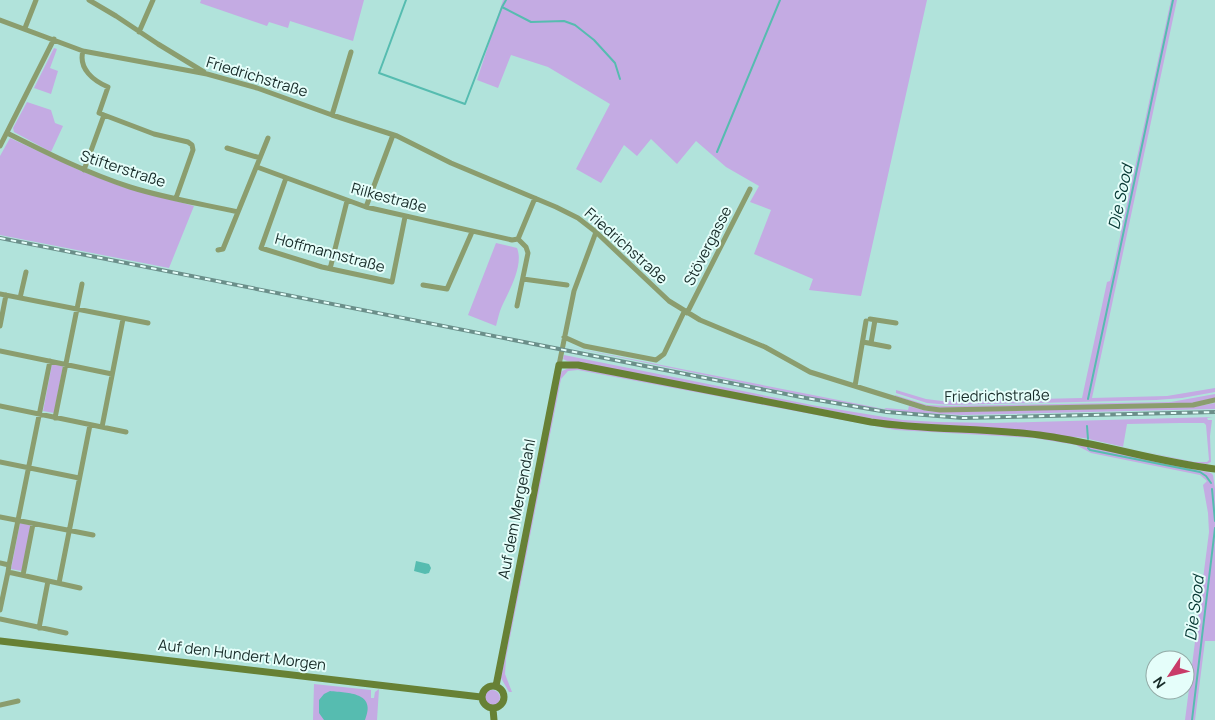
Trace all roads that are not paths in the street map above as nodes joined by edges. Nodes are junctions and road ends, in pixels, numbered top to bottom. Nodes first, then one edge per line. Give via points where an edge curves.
1 (36, 0) edge
2 (89, 0) edge
3 (153, 0) edge
4 (0, 20) edge
5 (25, 28) junction
6 (139, 32) junction
7 (54, 39) junction
8 (83, 50) junction
9 (351, 52) dead end
10 (178, 56) junction
11 (175, 68) junction
12 (207, 74) junction
13 (104, 115) junction
14 (332, 115) junction
15 (6, 134) junction
16 (393, 135) junction
17 (268, 138) dead end
18 (0, 146) edge
19 (227, 148) dead end
20 (260, 158) junction
21 (257, 167) junction
22 (84, 170) junction
23 (286, 178) junction
24 (750, 189) dead end
25 (176, 198) junction
26 (535, 198) junction
27 (347, 201) junction
28 (366, 207) junction
29 (238, 212) junction
30 (405, 217) junction
31 (472, 232) junction
32 (596, 232) junction
33 (518, 239) junction
34 (218, 250) dead end
35 (330, 269) junction
36 (26, 272) dead end
37 (523, 279) junction
38 (82, 284) dead end
39 (423, 285) dead end
40 (567, 285) dead end
41 (0, 294) edge
42 (6, 295) junction
43 (20, 298) junction
44 (517, 306) dead end
45 (77, 309) junction
46 (686, 313) junction
47 (123, 319) junction
48 (870, 320) junction
49 (148, 322) dead end
50 (896, 323) dead end
51 (0, 326) edge
52 (564, 337) junction
53 (863, 342) junction
54 (871, 344) junction
55 (889, 347) dead end
56 (0, 351) edge
57 (50, 361) junction
58 (66, 364) junction
59 (559, 365) junction
60 (112, 374) junction
61 (855, 386) junction
62 (1215, 400) edge
63 (0, 406) edge
64 (40, 414) junction
65 (55, 418) junction
66 (90, 424) junction
67 (102, 427) junction
68 (126, 432) dead end
69 (0, 462) edge
70 (29, 468) junction
71 (1215, 469) edge
72 (79, 478) junction
73 (0, 517) edge
74 (19, 521) junction
75 (33, 524) junction
76 (69, 531) junction
77 (93, 535) dead end
78 (0, 563) edge
79 (9, 565) junction
80 (8, 572) junction
81 (23, 575) junction
82 (48, 581) junction
83 (58, 583) junction
84 (80, 588) dead end
85 (0, 610) edge
86 (0, 619) edge
87 (39, 628) junction
88 (66, 633) dead end
89 (0, 641) edge
90 (496, 686) junction
91 (481, 696) junction
92 (18, 701) dead end
93 (0, 705) edge
94 (493, 709) junction
95 (494, 720) edge

1 - 5 street
2 - 6 street
3 - 6 street
4 - 5 street, Friedrichstraße
5 - 7 street, Friedrichstraße
6 - 10 street
7 - 8 street, Friedrichstraße
7 - 15 street
8 - 11 street, Friedrichstraße
8 - 13 street via 82,60 87,71 108,87 99,113
9 - 14 street
10 - 11 street
10 - 12 street
11 - 12 street, Friedrichstraße
12 - 14 street, Friedrichstraße via 267,91
13 - 22 street
13 - 25 street via 144,131 191,144 193,150
14 - 16 street, Friedrichstraße
15 - 18 street
15 - 22 street, Stifterstraße
16 - 26 street, Friedrichstraße via 456,166
16 - 28 street
17 - 20 street
19 - 20 street
20 - 21 street
21 - 23 street, Rilkestraße
21 - 29 street
22 - 25 street, Stifterstraße via 131,187
23 - 27 street, Rilkestraße
23 - 35 street, Hoffmannstraße via 261,248
24 - 46 street, Stövergasse
25 - 29 street, Stifterstraße
26 - 32 street, Friedrichstraße via 572,215
26 - 33 street
27 - 28 street, Rilkestraße
27 - 35 street
28 - 30 street, Rilkestraße
29 - 34 street via 223,249
30 - 31 street, Rilkestraße
30 - 35 street, Hoffmannstraße via 392,282
31 - 33 street, Rilkestraße
31 - 39 street via 447,289
32 - 46 street, Friedrichstraße
32 - 52 street, Auf dem Mergendahl via 574,291
33 - 37 street via 527,252
36 - 43 street
37 - 40 street
37 - 44 street
38 - 45 street
41 - 42 street
42 - 43 street
42 - 51 street
43 - 45 street
45 - 47 street
45 - 58 street
46 - 52 street via 665,352 656,360 584,346
46 - 61 street, Friedrichstraße via 765,347 805,370
47 - 49 street
47 - 60 street
48 - 50 street
48 - 53 street
48 - 54 street
52 - 59 street, Auf dem Mergendahl
53 - 54 street
53 - 61 street
54 - 55 street
56 - 57 street
57 - 58 street
57 - 64 street
58 - 60 street
58 - 65 street
59 - 71 street via 578,365 878,423 1041,435
59 - 90 street, Auf dem Mergendahl
60 - 67 street
61 - 62 street, Friedrichstraße via 928,409 948,410 1193,405
63 - 64 street
64 - 65 street
64 - 70 street
65 - 66 street
66 - 67 street
66 - 72 street
67 - 68 street
69 - 70 street
70 - 72 street
70 - 74 street
72 - 76 street
73 - 74 street
74 - 75 street
74 - 79 street
75 - 76 street
75 - 81 street
76 - 77 street
76 - 83 street
78 - 79 street
79 - 80 street
80 - 81 street
80 - 85 street
81 - 82 street
82 - 83 street
82 - 87 street
83 - 84 street
86 - 87 street
87 - 88 street
89 - 91 street, Auf den Hundert Morgen
90 - 91 street via 486,688
90 - 94 street via 504,697 500,707
91 - 94 street via 484,704
92 - 93 street
94 - 95 street

